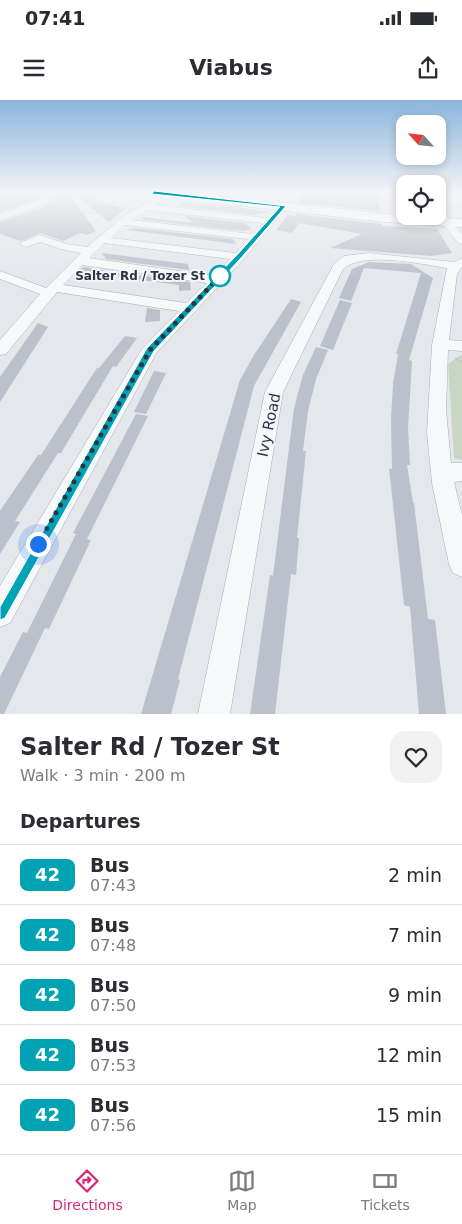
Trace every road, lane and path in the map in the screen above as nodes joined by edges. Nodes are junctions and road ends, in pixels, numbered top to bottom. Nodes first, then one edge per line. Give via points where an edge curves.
1 (269, 221) edge
2 (430, 222) edge
3 (119, 223) joint
4 (448, 223) junction
5 (462, 223) edge
6 (255, 237) junction
7 (104, 240) junction
8 (462, 241) edge
9 (26, 244) dead end
10 (91, 251) junction
11 (239, 257) junction
12 (81, 261) junction
13 (459, 264) edge
14 (0, 276) edge
15 (216, 280) junction
16 (50, 290) junction
17 (190, 308) junction
18 (440, 345) junction
19 (462, 346) edge
20 (0, 350) edge
21 (452, 473) edge
22 (462, 564) edge
23 (0, 613) edge
24 (214, 714) edge

1 - 6 street
2 - 4 main road
3 - 6 street
3 - 7 street
4 - 5 main road
4 - 8 street
6 - 11 street
7 - 10 street
7 - 11 street
9 - 10 street via 39,238
10 - 12 street
11 - 15 street
12 - 15 street
12 - 16 street
13 - 18 street via 452,268
13 - 24 street, Ivy Road via 360,257 347,260 338,267 274,392
14 - 16 street
15 - 17 street
16 - 17 street
16 - 20 street
17 - 23 street via 150,350
18 - 19 street
18 - 21 street via 436,411
21 - 22 street

